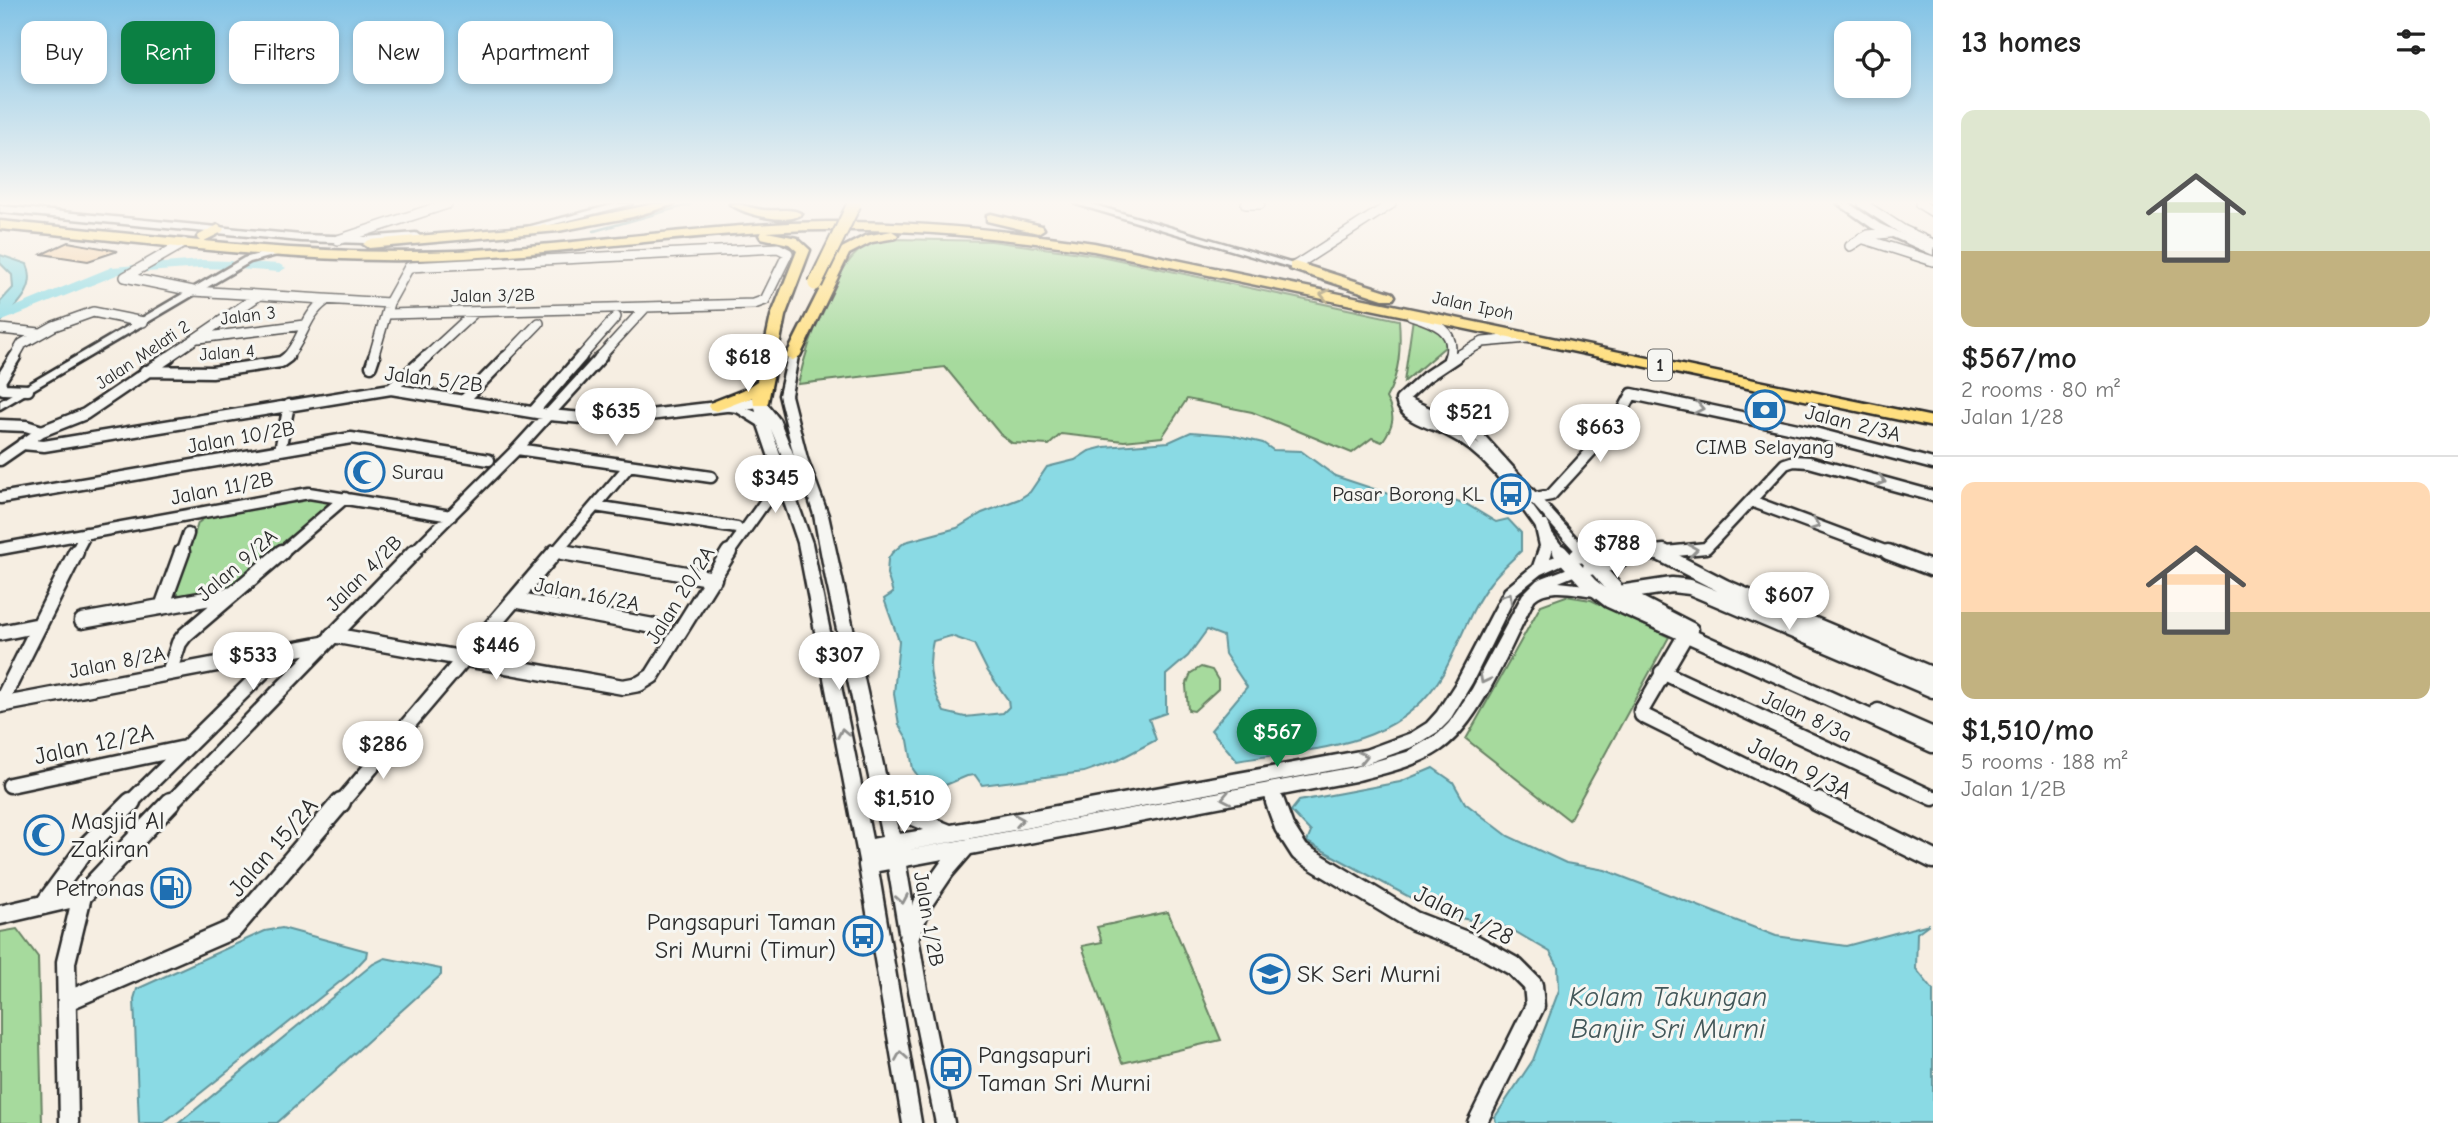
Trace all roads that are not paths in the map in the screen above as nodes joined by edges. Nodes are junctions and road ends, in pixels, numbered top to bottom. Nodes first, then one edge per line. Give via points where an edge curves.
1 (159, 256) edge
2 (245, 256) edge
3 (326, 256) edge
4 (465, 256) edge
5 (548, 256) edge
6 (786, 256) edge
7 (801, 256) edge
8 (820, 256) edge
9 (824, 256) edge
10 (842, 256) edge
11 (1134, 256) edge
12 (1135, 256) edge
13 (1204, 256) edge
14 (1245, 256) edge
15 (1313, 256) edge
16 (1138, 257) junction
17 (411, 262) junction
18 (1291, 271) junction
19 (809, 283) junction
20 (193, 291) junction
21 (258, 296) junction
22 (765, 300) joint
23 (325, 301) junction
24 (1390, 302) junction
25 (389, 303) junction
26 (645, 308) junction
27 (475, 312) junction
28 (388, 314) junction
29 (617, 317) dead end
30 (142, 322) junction
31 (538, 323) dead end
32 (304, 326) junction
33 (778, 327) junction
34 (0, 329) edge
35 (40, 333) junction
36 (195, 338) junction
37 (1531, 338) junction
38 (793, 355) junction
39 (1448, 362) junction
40 (371, 366) dead end
41 (145, 372) junction
42 (0, 382) edge
43 (764, 383) junction
44 (28, 390) junction
45 (391, 390) junction
46 (464, 400) junction
47 (1401, 400) junction
48 (760, 402) junction
49 (289, 405) junction
50 (0, 407) edge
51 (716, 407) junction
52 (533, 412) junction
53 (549, 415) junction
54 (1932, 418) edge
55 (763, 423) junction
56 (0, 425) edge
57 (42, 431) junction
58 (22, 444) junction
59 (517, 449) junction
60 (280, 450) junction
61 (0, 460) edge
62 (489, 460) dead end
63 (1933, 464) edge
64 (629, 466) junction
65 (711, 477) dead end
66 (782, 478) junction
67 (814, 495) junction
68 (1933, 496) edge
69 (0, 498) edge
70 (345, 498) junction
71 (1522, 499) junction
72 (1537, 499) junction
73 (1751, 501) junction
74 (595, 506) junction
75 (451, 516) junction
76 (1542, 524) junction
77 (741, 533) junction
78 (86, 534) junction
79 (188, 534) dead end
80 (0, 549) edge
81 (556, 551) junction
82 (1584, 554) junction
83 (1661, 554) junction
84 (1625, 556) junction
85 (1571, 564) junction
86 (1540, 567) junction
87 (1594, 567) junction
88 (1933, 569) edge
89 (714, 579) junction
90 (1595, 591) junction
91 (1619, 593) junction
92 (233, 594) junction
93 (1528, 597) junction
94 (514, 600) junction
95 (162, 607) junction
96 (82, 621) dead end
97 (40, 625) junction
98 (653, 626) dead end
99 (0, 632) edge
100 (1685, 636) junction
101 (328, 639) junction
102 (284, 651) junction
103 (464, 659) junction
104 (169, 673) junction
105 (1662, 673) junction
106 (1933, 675) edge
107 (1933, 690) edge
108 (0, 705) edge
109 (1647, 718) joint
110 (1933, 735) edge
111 (1933, 745) edge
112 (186, 748) junction
113 (10, 785) dead end
114 (1270, 790) junction
115 (882, 796) junction
116 (1933, 798) edge
117 (951, 832) junction
118 (965, 847) junction
119 (894, 851) junction
120 (866, 857) junction
121 (1933, 859) edge
122 (82, 896) junction
123 (44, 905) junction
124 (0, 915) edge
125 (909, 938) junction
126 (67, 1001) junction
127 (69, 1123) edge
128 (912, 1123) edge
129 (945, 1123) edge
130 (1477, 1123) edge

1 - 20 street via 127,278
2 - 20 street
3 - 17 highway, Jalan Ipoh / 1
4 - 17 highway, Jalan Ipoh / 1
5 - 17 street
6 - 22 street
7 - 33 highway
8 - 19 highway
9 - 19 highway, bridge
10 - 38 highway
11 - 16 highway
12 - 16 highway, Jalan Ipoh / 1
13 - 18 highway, Jalan Ipoh / 1
14 - 18 street
15 - 18 street
24 -> 16 highway, Jalan Ipoh / 1
17 - 25 street
18 - 24 highway, Jalan Ipoh / 1
19 - 33 highway
19 - 38 highway via 794,334
20 - 21 street
20 - 30 street
21 - 23 street
21 - 36 street, Jalan Melati 2
22 - 26 street, Jalan 3/2B
23 - 25 street
23 - 32 street via 311,311
24 - 37 highway, Jalan Ipoh / 1
24 - 39 street via 1449,334 1454,348
24 - 54 highway, Jalan Ipoh / 1
25 - 28 street
26 - 27 street, Jalan 3/2B
26 - 53 street, Jalan 4/2B
27 - 28 street, Jalan 3/2B
27 - 45 street
28 - 40 street
29 - 52 street
30 - 35 street via 93,312
30 - 44 street
31 - 46 street
32 - 36 street, Jalan 3
32 - 41 street, Jalan 4 via 290,357 268,365 212,372
33 - 43 highway
34 - 35 street
35 - 42 street via 22,344
36 - 41 street, Jalan Melati 2
37 - 39 street via 1481,343
37 - 54 highway, Jalan Ipoh / 1
38 - 67 street, Jalan 1/2B via 785,395
39 - 47 street
41 - 57 street, Jalan Melati 2 via 86,414
42 - 44 street via 3,389
43 - 48 highway
43 - 51 highway
44 - 50 street
45 - 46 street, Jalan 5/2B
45 - 49 street, Jalan 5/2B
46 - 52 street, Jalan 5/2B
47 - 71 street via 1410,413 1468,441
47 - 72 street via 1478,436
48 - 51 street, Jalan 5/2B
48 - 55 street
48 - 67 street via 774,419 800,484
49 - 58 street, Jalan 5/2B via 44,446
49 - 60 street
51 - 53 street, Jalan 5/2B via 606,420
51 - 55 street via 739,408
52 - 53 street, Jalan 5/2B
53 - 59 street, Jalan 4/2B
55 - 66 street
56 - 57 street
57 - 58 street, Jalan Melati 2
58 - 61 street, Jalan Melati 2
59 - 64 street
59 - 75 street, Jalan 4/2B
60 - 62 street, Jalan 10/2B via 364,438
60 - 69 street, Jalan 10/2B
72 -> 63 street, Jalan 2/3A via 1551,495 1616,424 1632,394 1807,431
64 - 65 street
64 - 74 street, Jalan 15/2A
66 - 77 street, Jalan 20/2A
120 -> 66 street via 820,607 805,543
67 - 115 street, Jalan 1/2B
73 -> 68 street via 1785,464 1794,461
70 - 75 street, Jalan 11/2B
70 - 78 street, Jalan 11/2B via 292,495
70 - 92 street, Jalan 9/2A
71 - 72 street
71 - 76 street
72 - 82 street
83 -> 73 street via 1706,548
73 -> 88 street
74 - 77 street via 737,528
74 - 81 street, Jalan 15/2A
75 - 101 street, Jalan 4/2B
76 - 85 street
76 - 86 street via 1548,549
77 - 89 street, Jalan 20/2A
78 - 80 street, Jalan 11/2B
78 - 97 street
79 - 95 street
81 - 89 street
81 - 94 street, Jalan 15/2A
82 - 84 street
82 - 85 street
82 - 87 street
83 - 84 street
83 - 106 street via 1725,587
84 - 87 street
85 - 86 street
85 - 87 street
85 - 90 street
85 - 93 street
117 -> 86 street via 1394,748 1419,736 1446,712 1510,592
87 - 91 street
89 - 103 street, Jalan 20/2A via 652,676 639,684 623,687
90 - 93 street via 1553,586
90 - 100 street
91 - 107 street via 1672,585 1690,587
91 - 110 street via 1690,629
92 - 95 street
92 - 104 street, Jalan 9/2A via 179,643
93 -> 114 street via 1462,719 1445,739 1395,764
94 - 98 street, Jalan 16/2A
94 - 103 street, Jalan 15/2A
95 - 96 street
97 - 99 street
97 - 108 street
100 - 105 street
100 - 111 street
101 - 102 street, Jalan 8/2A
101 - 103 street
101 - 122 street, Jalan 4/2B
102 - 104 street, Jalan 8/2A
102 - 112 street
103 - 126 street, Jalan 15/2A via 233,929
104 - 108 street, Jalan 8/2A
105 - 109 street via 1641,711
105 - 116 street, Jalan 8/3a
109 - 121 street, Jalan 9/3A
112 - 113 street, Jalan 12/2A
112 - 123 street via 88,845
114 -> 118 street
114 - 130 street, Jalan 1/28 via 1284,827 1300,852 1414,921 1476,945 1515,967 1532,985 1535,1006
115 - 117 street via 900,812
115 - 119 street, Jalan 1/2B
117 - 119 street
118 - 119 street
118 - 125 street via 923,903
119 - 120 street
119 -> 125 street, Jalan 1/2B
128 -> 120 street
122 - 123 street
122 - 126 street via 66,962
123 - 124 street
125 - 129 street, Jalan 1/2B
126 - 127 street

